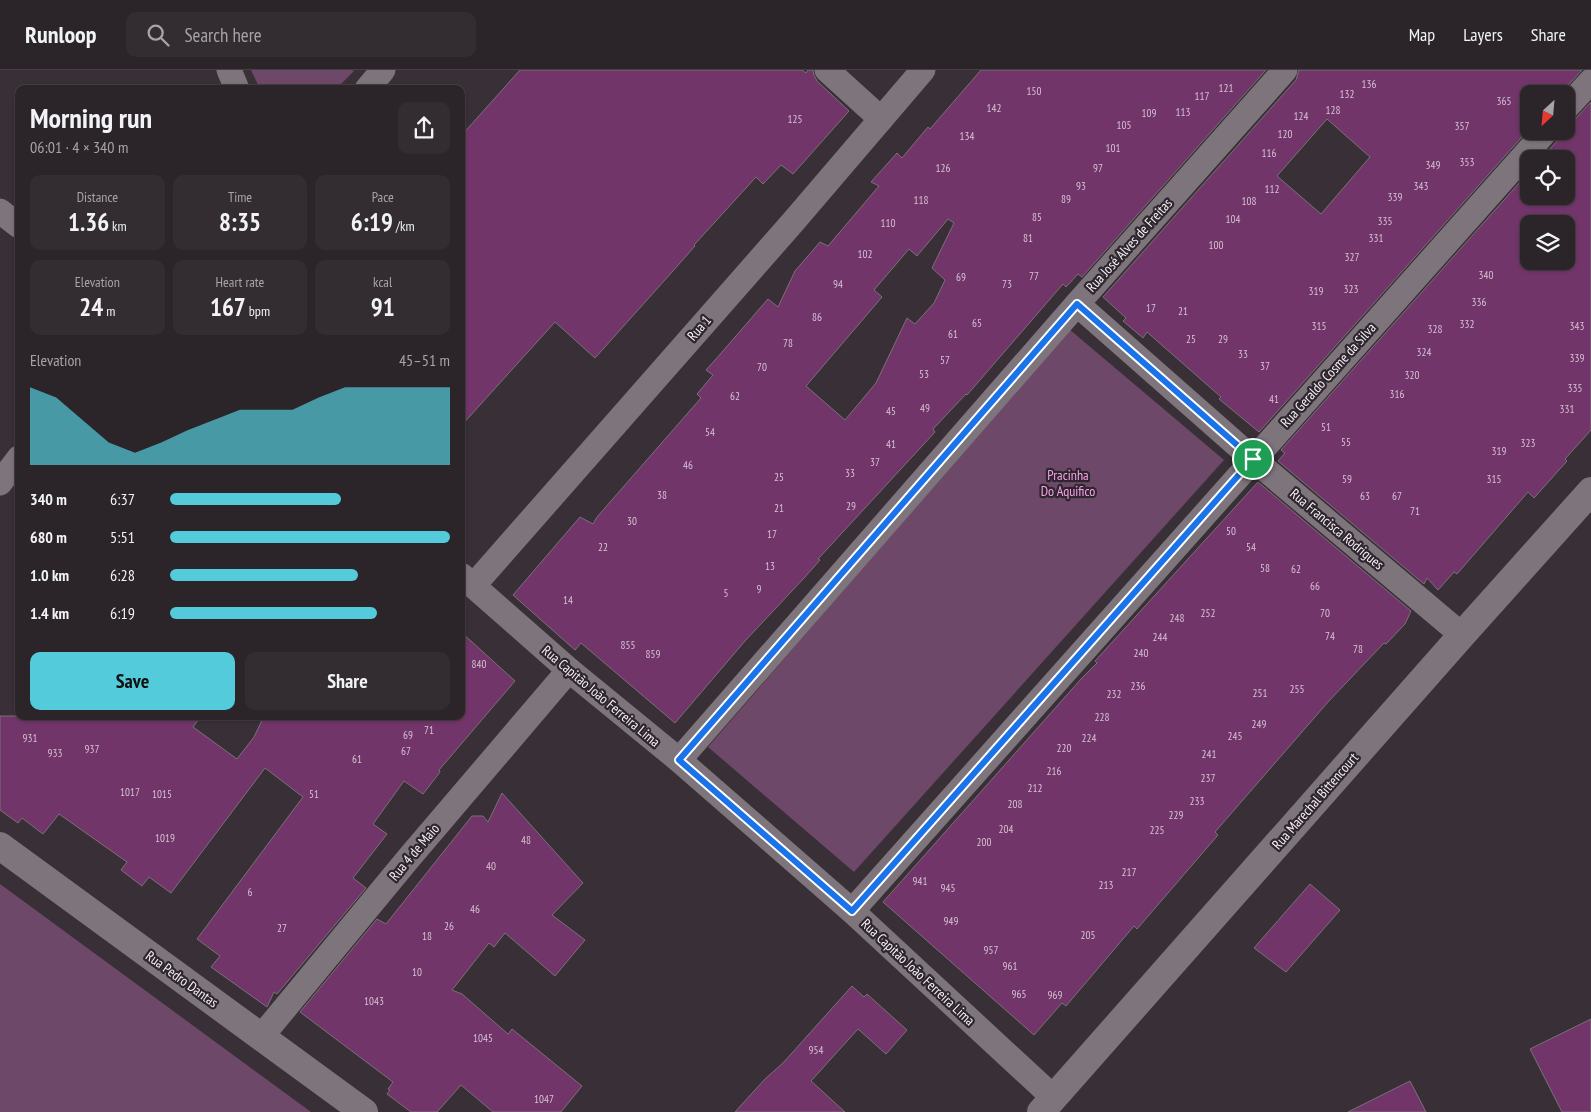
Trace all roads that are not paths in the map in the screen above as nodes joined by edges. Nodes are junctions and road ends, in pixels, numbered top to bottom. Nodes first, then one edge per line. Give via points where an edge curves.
1 (229, 70) edge
2 (827, 70) edge
3 (923, 70) edge
4 (1285, 70) edge
5 (1591, 80) edge
6 (235, 85) edge
7 (1575, 98) edge
8 (881, 119) junction
9 (1538, 140) edge
10 (0, 211) edge
11 (15, 223) edge
12 (1077, 304) junction
13 (1253, 459) junction
14 (15, 463) edge
15 (0, 483) edge
16 (1591, 492) edge
17 (468, 580) edge
18 (1462, 635) junction
19 (569, 670) junction
20 (679, 760) junction
21 (0, 846) edge
22 (852, 911) junction
23 (261, 1036) junction
24 (1047, 1105) edge
25 (364, 1112) edge

1 - 6 street
2 - 8 street
3 - 8 street, Rua 1
4 - 12 street, Rua José Alves de Freitas
5 - 7 street
8 - 17 street, Rua 1
9 - 13 street, Rua Geraldo Cosme da Silva
10 - 11 street
12 - 13 street, Rua Francisca Rodrigues
12 - 20 street, Rua José Alves de Freitas
13 - 18 street, Rua Francisca Rodrigues
13 - 22 street, Rua Geraldo Cosme da Silva
14 - 15 street
16 - 18 main road, Rua Marechal Bittencourt
17 - 19 street, Rua Capitão João Ferreira Lima
18 - 24 main road, Rua Marechal Bittencourt
19 - 20 street, Rua Capitão João Ferreira Lima
19 - 23 street, Rua 4 de Maio
20 - 22 street, Rua Capitão João Ferreira Lima
21 - 23 main road, Rua Pedro Dantas
22 - 24 street, Rua Capitão João Ferreira Lima
23 - 25 main road, Rua Pedro Dantas

